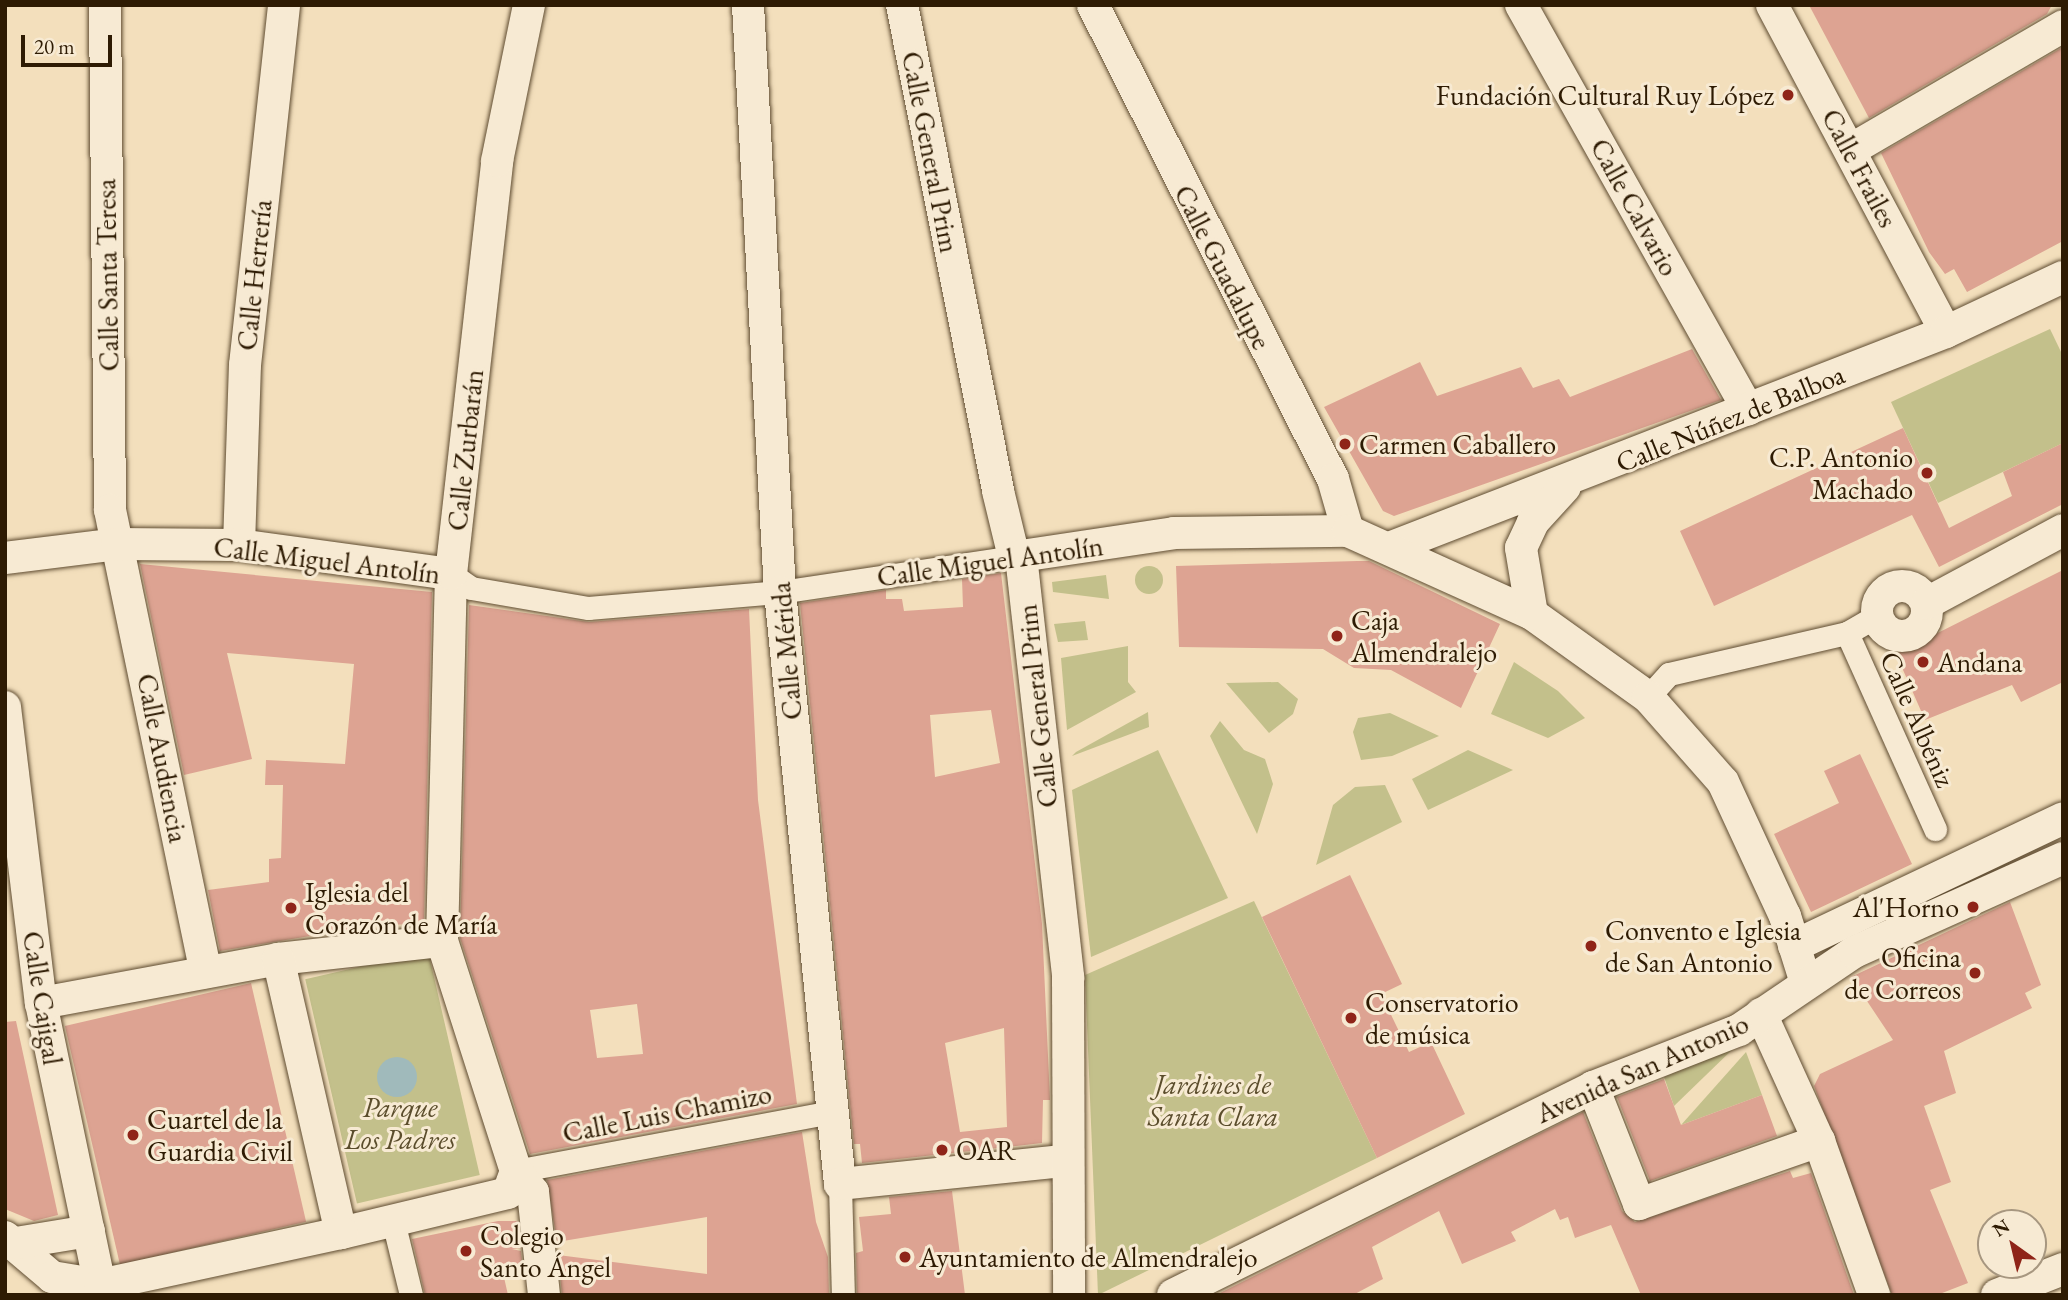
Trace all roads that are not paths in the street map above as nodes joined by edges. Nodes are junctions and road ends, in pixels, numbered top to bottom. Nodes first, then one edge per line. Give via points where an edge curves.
1 (105, 5) edge
2 (284, 5) edge
3 (529, 5) edge
4 (748, 5) edge
5 (902, 5) edge
6 (1093, 5) edge
7 (1521, 5) edge
8 (1772, 5) edge
9 (2063, 26) edge
10 (1852, 149) junction
11 (2063, 277) edge
12 (1946, 332) junction
13 (1748, 410) junction
14 (1574, 480) junction
15 (2063, 530) edge
16 (1348, 531) junction
17 (117, 544) junction
18 (239, 545) junction
19 (1392, 547) junction
20 (1021, 556) junction
21 (5, 558) edge
22 (451, 574) junction
23 (780, 592) junction
24 (1532, 614) junction
25 (1877, 615) joint
26 (1847, 633) junction
27 (1648, 696) junction
28 (5, 708) edge
29 (2063, 818) edge
30 (12, 824) edge
31 (1935, 829) dead end
32 (2063, 859) edge
33 (1950, 862) junction
34 (1968, 901) junction
35 (442, 941) junction
36 (1794, 946) junction
37 (278, 959) junction
38 (206, 972) junction
39 (1805, 980) junction
40 (41, 1003) junction
41 (1761, 1014) junction
42 (1593, 1087) junction
43 (830, 1112) junction
44 (1819, 1141) junction
45 (1064, 1161) junction
46 (516, 1171) junction
47 (840, 1184) junction
48 (393, 1221) junction
49 (89, 1231) junction
50 (341, 1233) junction
51 (11, 1240) edge
52 (2063, 1269) edge
53 (100, 1285) junction
54 (55, 1286) edge
55 (411, 1295) edge
56 (544, 1295) edge
57 (843, 1295) edge
58 (1069, 1295) edge
59 (1174, 1295) edge
60 (1874, 1295) edge
61 (1997, 1295) edge

1 - 17 street, Calle Santa Teresa via 110,510
2 - 18 street, Calle Herrería via 245,365
3 - 22 street, Calle Zurbarán via 497,161
4 - 23 street, Calle Mérida
5 - 20 street, Calle General Prim via 998,491 1012,550
6 - 16 street, Calle Guadalupe via 1333,479
7 - 13 street, Calle Calvario
8 - 10 street, Calle Frailes
9 - 10 street
10 - 12 street, Calle Frailes
11 - 12 street, Calle Núñez de Balboa
12 - 13 street, Calle Núñez de Balboa
13 - 14 street, Calle Núñez de Balboa
14 - 19 street, Calle Núñez de Balboa
14 - 24 street via 1547,503 1521,548
15 - 25 street via 1927,603 1924,623 1908,636 1887,632
16 - 19 street, Calle Miguel Antolín
16 - 20 street, Calle Miguel Antolín via 1174,533
17 - 18 street, Calle Miguel Antolín
17 - 21 street, Calle Miguel Antolín via 21,551
17 - 38 street, Calle Audiencia
18 - 22 street, Calle Miguel Antolín
19 - 24 street, Calle Miguel Antolín
20 - 23 street, Calle Miguel Antolín
20 - 45 street, Calle General Prim via 1068,977
22 - 23 street, Calle Miguel Antolín via 471,588 588,608
22 - 35 street, Calle Zurbarán
23 - 43 street, Calle Mérida
24 - 27 street, Calle Miguel Antolín
25 - 26 street
26 - 27 street via 1669,674
26 - 31 street, Calle Albéniz
27 - 36 street, Calle Miguel Antolín via 1723,782
28 - 30 street, Calle Cajigal
29 - 33 street
30 - 40 street, Calle Cajigal
32 - 34 street, Avenida San Antonio
33 - 34 street
33 - 36 street
34 - 39 street, Avenida San Antonio
35 - 37 street
35 - 46 street, Calle Zurbarán
36 - 39 street
37 - 38 street
37 - 50 street
38 - 40 street
39 - 41 street, Avenida San Antonio
40 - 49 street, Calle Cajigal
41 - 42 street, Avenida San Antonio via 1739,1030
41 - 44 street
42 - 44 street via 1639,1204
42 - 59 street, Avenida San Antonio
43 - 46 street, Calle Luis Chamizo
43 - 47 street, Calle Mérida
44 - 60 street
45 - 47 street
45 - 58 street, Calle General Prim
46 - 48 street via 514,1186 496,1198
46 - 56 street, Calle Zurbarán via 533,1192
47 - 57 street, Calle Mérida
48 - 50 street
48 - 55 street
49 - 51 street
49 - 53 street, Calle Cajigal
50 - 53 street
51 - 54 street
52 - 61 street
53 - 54 street

